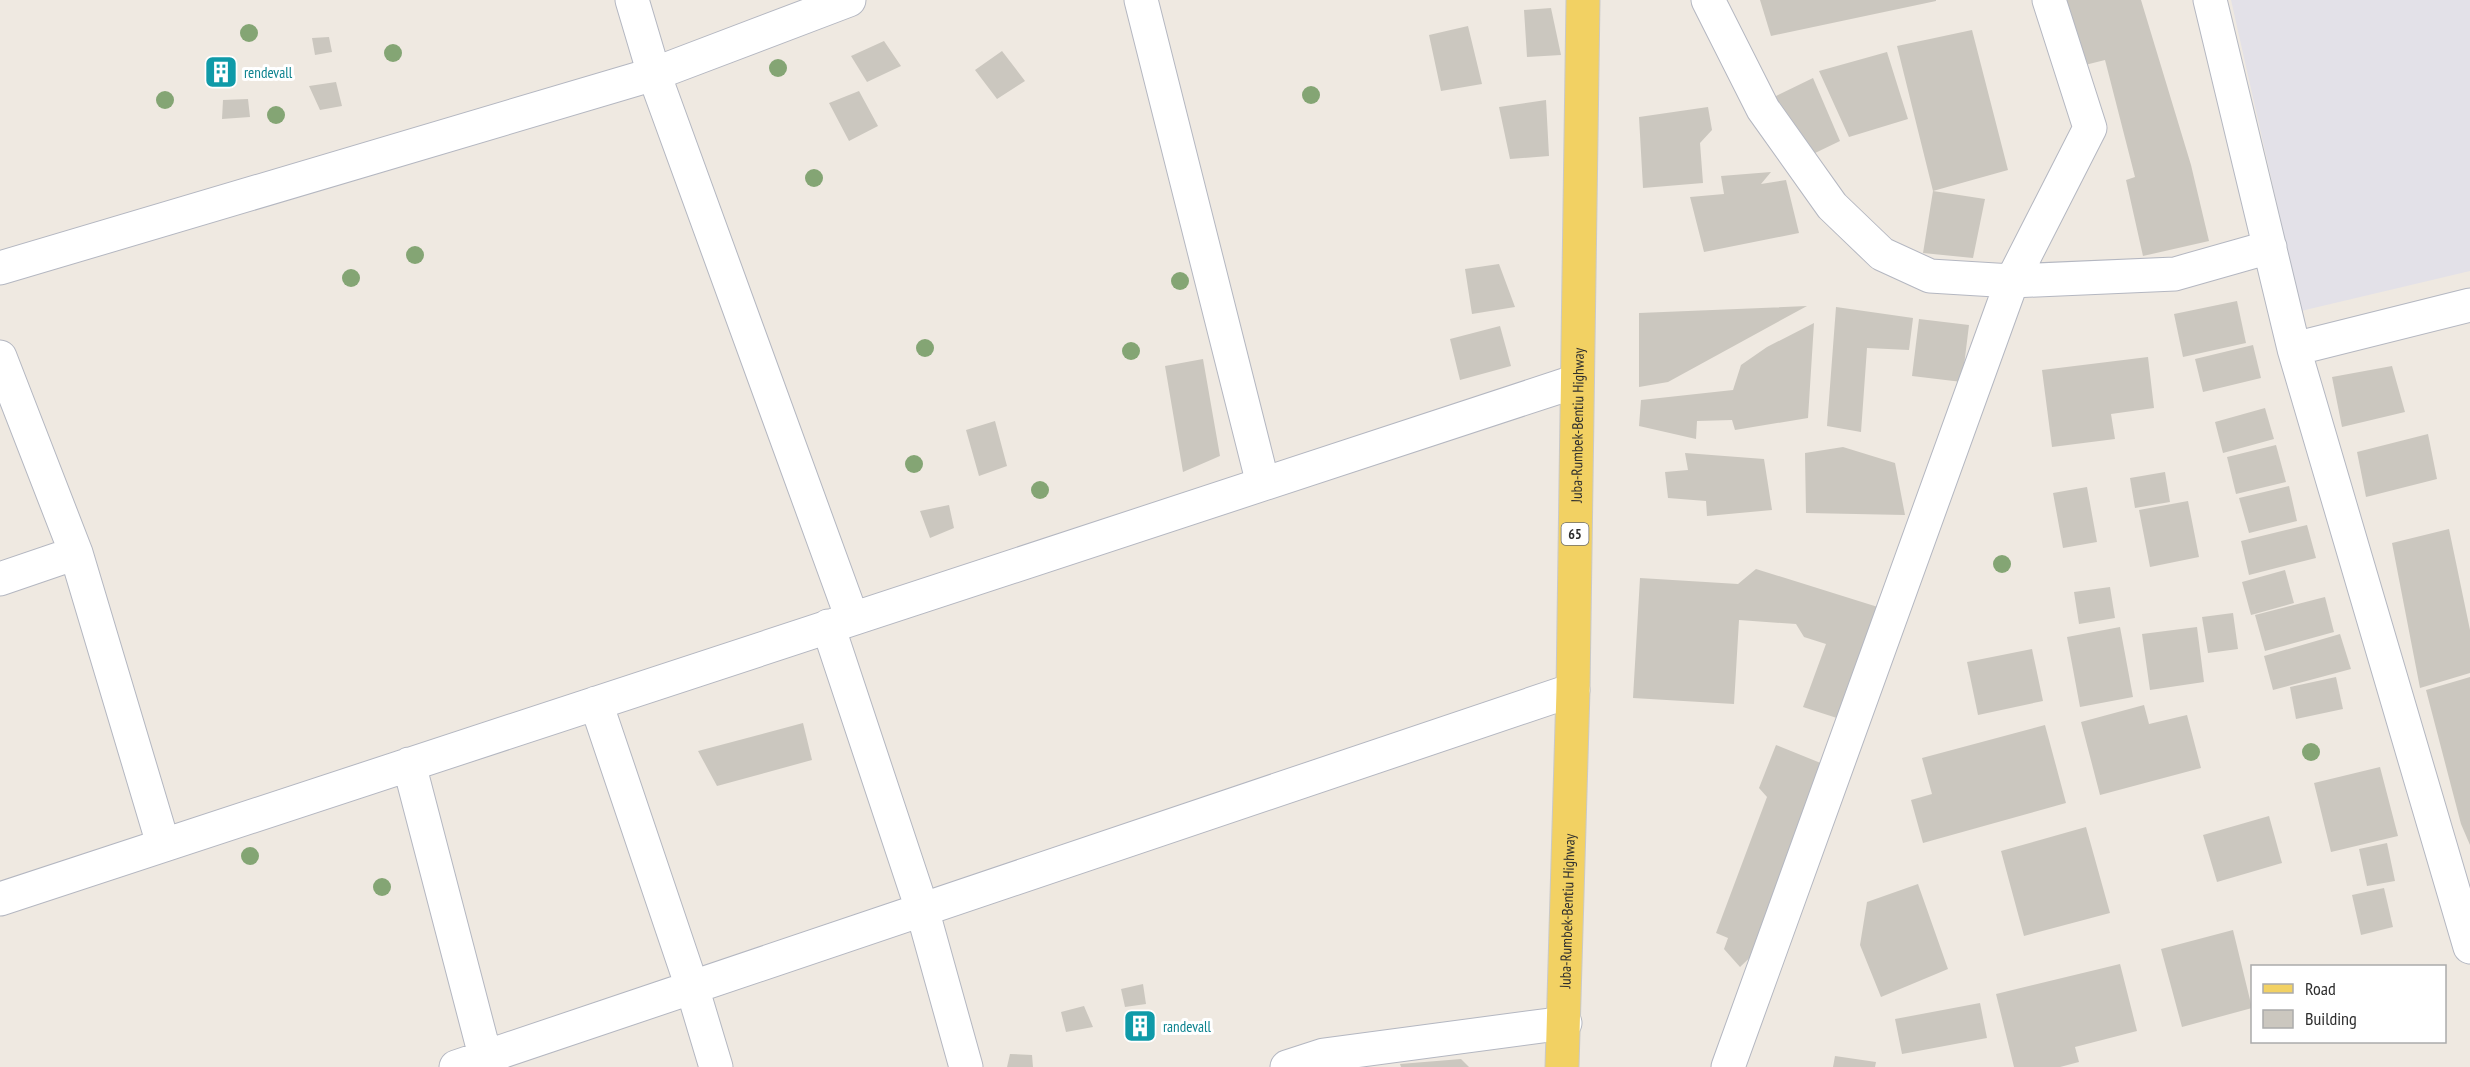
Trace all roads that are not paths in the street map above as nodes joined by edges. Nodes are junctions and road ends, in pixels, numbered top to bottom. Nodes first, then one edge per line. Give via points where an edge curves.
1 (632, 0) edge
2 (849, 0) edge
3 (1141, 0) edge
4 (1583, 0) edge
5 (1708, 0) edge
6 (2049, 0) edge
7 (2210, 0) edge
8 (654, 74) junction
9 (2270, 247) junction
10 (0, 268) edge
11 (2012, 281) junction
12 (2470, 305) edge
13 (2294, 349) junction
14 (0, 357) edge
15 (1577, 381) junction
16 (1263, 484) junction
17 (76, 553) junction
18 (0, 579) edge
19 (840, 622) junction
20 (1573, 690) junction
21 (596, 703) junction
22 (409, 764) junction
23 (163, 844) junction
24 (0, 899) edge
25 (922, 909) junction
26 (2470, 947) edge
27 (692, 987) junction
28 (1565, 1023) junction
29 (477, 1064) edge
30 (716, 1067) edge
31 (966, 1067) edge
32 (1287, 1067) edge
33 (1562, 1067) edge
34 (1728, 1067) edge

1 - 8 street
2 - 8 street
3 - 16 street
4 - 15 main road, Juba-Rumbek-Bentiu Highway / 65
5 - 11 street via 1763,109 1832,206 1882,254 1930,276
6 - 11 street via 2090,128
7 - 9 street
8 - 10 street
8 - 19 street
9 - 11 street via 2175,273
9 - 13 street
11 - 34 street
12 - 13 street
13 - 26 street
14 - 17 street
15 - 16 street
15 - 20 main road, Juba-Rumbek-Bentiu Highway / 65
16 - 19 street
17 - 18 street
17 - 23 street
19 - 21 street
19 - 25 street
20 - 25 street
20 - 28 main road, Juba-Rumbek-Bentiu Highway / 65
21 - 22 street
21 - 27 street
22 - 23 street
22 - 29 street
23 - 24 street
25 - 27 street
25 - 31 street
27 - 29 street
27 - 30 street
28 - 32 street via 1324,1055
28 - 33 main road, Juba-Rumbek-Bentiu Highway / 65

